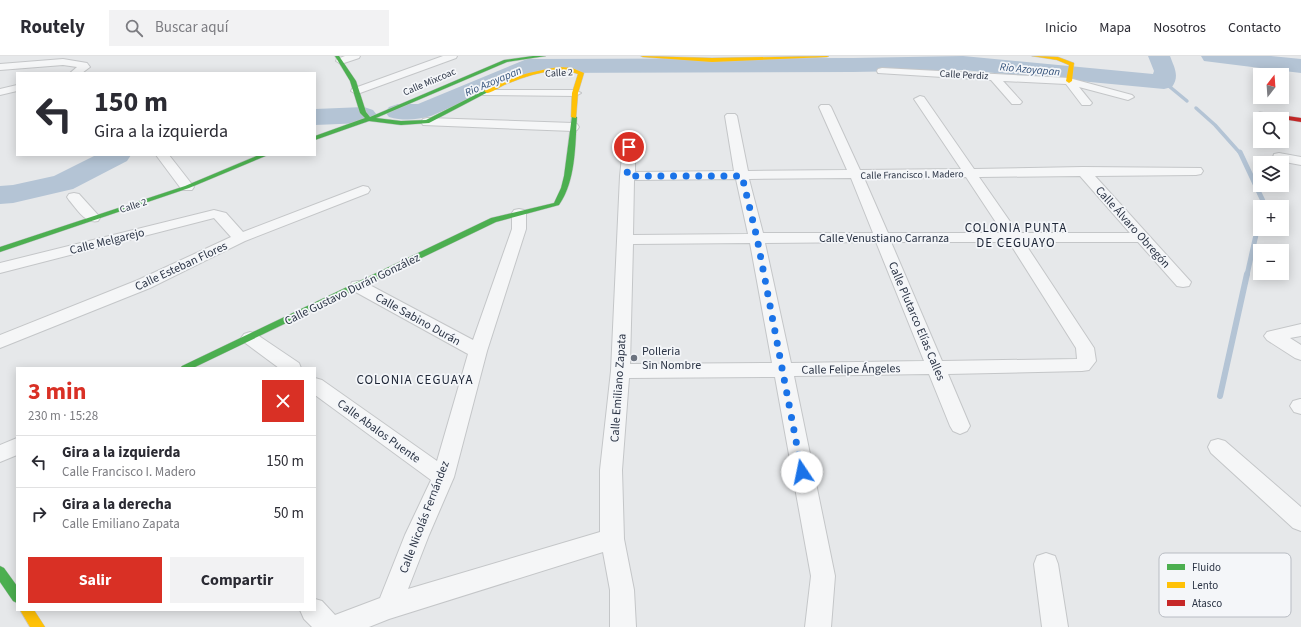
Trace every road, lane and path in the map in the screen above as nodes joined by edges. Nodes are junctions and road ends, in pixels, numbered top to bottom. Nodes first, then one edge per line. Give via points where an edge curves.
1 (355, 56) edge
2 (452, 56) edge
3 (544, 56) edge
4 (643, 56) edge
5 (827, 56) edge
6 (1034, 56) edge
7 (504, 58) edge
8 (712, 58) edge
9 (339, 59) edge
10 (0, 67) edge
11 (882, 71) dead end
12 (76, 72) edge
13 (1070, 74) junction
14 (993, 76) junction
15 (16, 88) edge
16 (356, 90) junction
17 (0, 92) edge
18 (485, 93) junction
19 (575, 93) junction
20 (1128, 97) dead end
21 (920, 100) dead end
22 (1016, 102) dead end
23 (1086, 103) dead end
24 (825, 107) dead end
25 (731, 116) dead end
26 (1289, 118) edge
27 (370, 119) junction
28 (1301, 120) edge
29 (428, 122) junction
30 (573, 128) junction
31 (316, 138) edge
32 (629, 147) dead end
33 (163, 156) edge
34 (261, 156) edge
35 (1289, 159) edge
36 (1301, 161) edge
37 (1083, 171) junction
38 (1196, 171) dead end
39 (971, 173) junction
40 (856, 175) junction
41 (627, 176) junction
42 (742, 176) junction
43 (187, 187) junction
44 (363, 190) dead end
45 (74, 197) dead end
46 (519, 212) junction
47 (93, 218) junction
48 (240, 238) junction
49 (757, 238) junction
50 (1014, 238) junction
51 (1141, 238) junction
52 (882, 239) junction
53 (626, 240) junction
54 (0, 250) edge
55 (0, 268) edge
56 (1183, 282) dead end
57 (358, 286) junction
58 (1301, 330) edge
59 (250, 338) junction
60 (0, 342) edge
61 (478, 351) junction
62 (1301, 354) edge
63 (187, 367) edge
64 (291, 367) edge
65 (936, 367) junction
66 (783, 370) junction
67 (620, 371) junction
68 (316, 386) edge
69 (960, 426) dead end
70 (16, 446) edge
71 (1218, 447) dead end
72 (0, 454) edge
73 (442, 477) junction
74 (1301, 521) edge
75 (612, 539) junction
76 (1046, 564) dead end
77 (0, 572) edge
78 (16, 596) edge
79 (389, 607) junction
80 (27, 611) edge
81 (314, 611) edge
82 (38, 627) edge
83 (329, 627) edge
84 (337, 627) edge
85 (623, 627) edge
86 (818, 627) edge
87 (1055, 627) edge

1 - 9 street
2 - 16 street
3 - 7 street, Calle Mixcoac
4 - 8 street
5 - 8 street
6 - 13 street, Calle Perdiz via 1067,61 1072,64
7 - 27 street, Calle Mixcoac
9 - 16 street
10 - 12 street via 63,62 85,66
11 - 14 street, Calle Perdiz
13 - 14 street, Calle Perdiz
13 - 20 street, Calle Perdiz
13 - 23 street
14 - 22 street
15 - 17 street
16 - 27 street via 364,113
18 - 19 street
18 - 19 street, Calle 2 via 502,83 540,73 570,69 581,73
18 - 29 street, Calle 2
19 - 30 street
21 - 39 street
24 - 40 street, Calle Plutarco Elías Calles
25 - 42 street
26 - 28 street
27 - 29 street, Calle 2 via 401,123
27 - 31 street, Calle 2
29 - 30 street, Calle 2
30 - 46 street, Calle Gustavo Durán González via 566,181 557,204
32 - 41 street, Calle Emiliano Zapata
33 - 43 street
34 - 43 street, Calle 2
35 - 36 street
37 - 38 street, Calle Francisco I. Madero
37 - 39 street, Calle Francisco I. Madero
37 - 51 street, Calle Álvaro Obregón
39 - 40 street, Calle Francisco I. Madero
39 - 50 street
40 - 42 street, Calle Francisco I. Madero
40 - 52 street, Calle Plutarco Elías Calles
41 - 42 street, Calle Francisco I. Madero
41 - 53 street, Calle Emiliano Zapata
42 - 49 street
43 - 47 street, Calle 2
44 - 48 street, Calle Esteban Flores
45 - 47 street
46 - 57 street, Calle Gustavo Durán González via 494,220
46 - 61 street, Calle Nicolás Fernández via 519,229
47 - 54 street, Calle 2
48 - 55 street, Calle Melgarejo via 221,216 214,214
48 - 60 street, Calle Esteban Flores via 144,284
49 - 52 street, Calle Venustiano Carranza
49 - 53 street, Calle Venustiano Carranza
49 - 66 street
50 - 51 street, Calle Venustiano Carranza
50 - 52 street, Calle Venustiano Carranza
50 - 65 street, Calle Felipe Ángeles via 1085,348 1086,361 1082,365
51 - 56 street, Calle Álvaro Obregón
52 - 65 street, Calle Plutarco Elías Calles
53 - 67 street, Calle Emiliano Zapata
57 - 59 street, Calle Gustavo Durán González
57 - 61 street, Calle Sabino Durán
58 - 62 street via 1273,336
59 - 63 street, Calle Gustavo Durán González
59 - 64 street
61 - 73 street, Calle Nicolás Fernández
65 - 66 street, Calle Felipe Ángeles
65 - 69 street, Calle Plutarco Elías Calles
66 - 67 street, Calle Felipe Ángeles
66 - 86 street via 823,576
67 - 75 street, Calle Emiliano Zapata via 611,470
68 - 73 street, Calle Abalos Puente
70 - 72 street
71 - 74 street
73 - 79 street, Calle Nicolás Fernández
75 - 79 street
75 - 85 street, Calle Emiliano Zapata via 622,590
76 - 87 street
77 - 78 street
79 - 84 street
80 - 82 street
81 - 83 street

